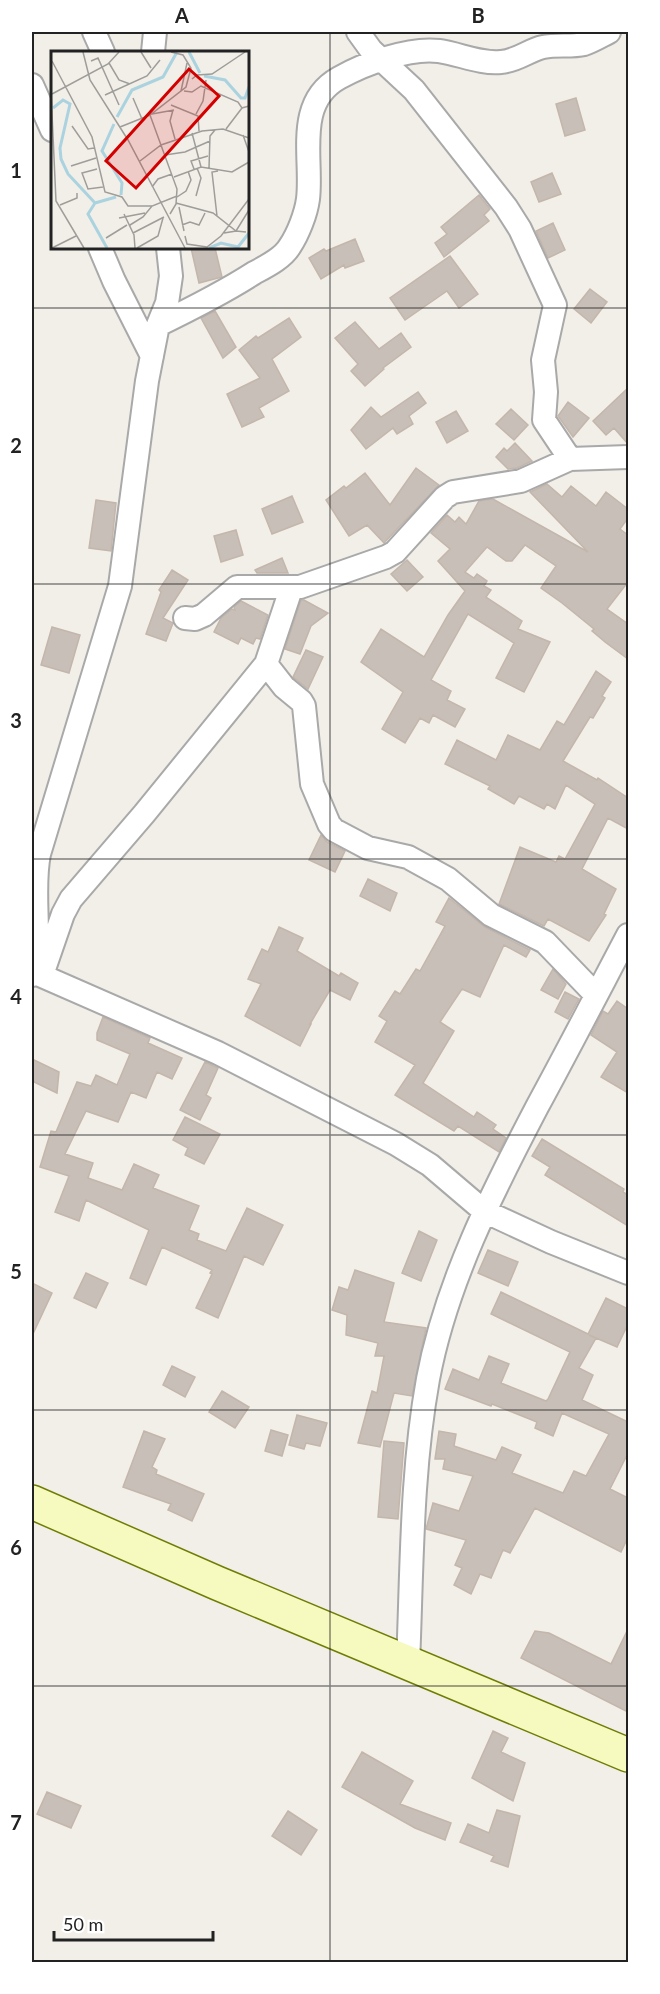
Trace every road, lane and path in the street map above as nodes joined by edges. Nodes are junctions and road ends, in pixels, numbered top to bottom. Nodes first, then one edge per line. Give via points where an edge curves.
1 (93, 32) edge
2 (155, 32) edge
3 (358, 32) edge
4 (609, 32) edge
5 (103, 51) edge
6 (153, 51) edge
7 (381, 60) junction
8 (32, 86) edge
9 (51, 128) edge
10 (100, 249) edge
11 (168, 249) edge
12 (158, 325) junction
13 (152, 356) junction
14 (628, 457) edge
15 (570, 459) junction
16 (291, 589) junction
17 (185, 618) dead end
18 (267, 664) junction
19 (628, 935) edge
20 (35, 974) edge
21 (596, 995) junction
22 (484, 1211) junction
23 (628, 1273) edge
24 (32, 1502) edge
25 (408, 1664) junction
26 (628, 1755) edge

1 - 5 street
2 - 6 street
3 - 7 street
4 - 7 street via 584,44 544,46 501,62 438,51 417,51
7 - 12 street via 338,79 316,102 307,147 308,200 289,248 216,297
7 - 15 street via 414,90 520,230 555,305 543,360 543,414
8 - 9 street
10 - 13 street
11 - 12 street via 171,276 167,303
12 - 13 street
13 - 20 street via 120,586 37,863
14 - 15 street
15 - 16 street via 521,481 453,492 395,552
16 - 17 street via 237,587 204,615
16 - 18 street
18 - 20 street via 71,899
18 - 21 street via 304,706 312,784 334,830 368,848 408,857 448,879 491,915 545,942
19 - 21 street
20 - 22 street via 218,1053 396,1144 430,1166
21 - 22 street
22 - 23 street
22 - 25 street via 446,1310 428,1378 418,1444
24 - 25 main road
25 - 26 main road

